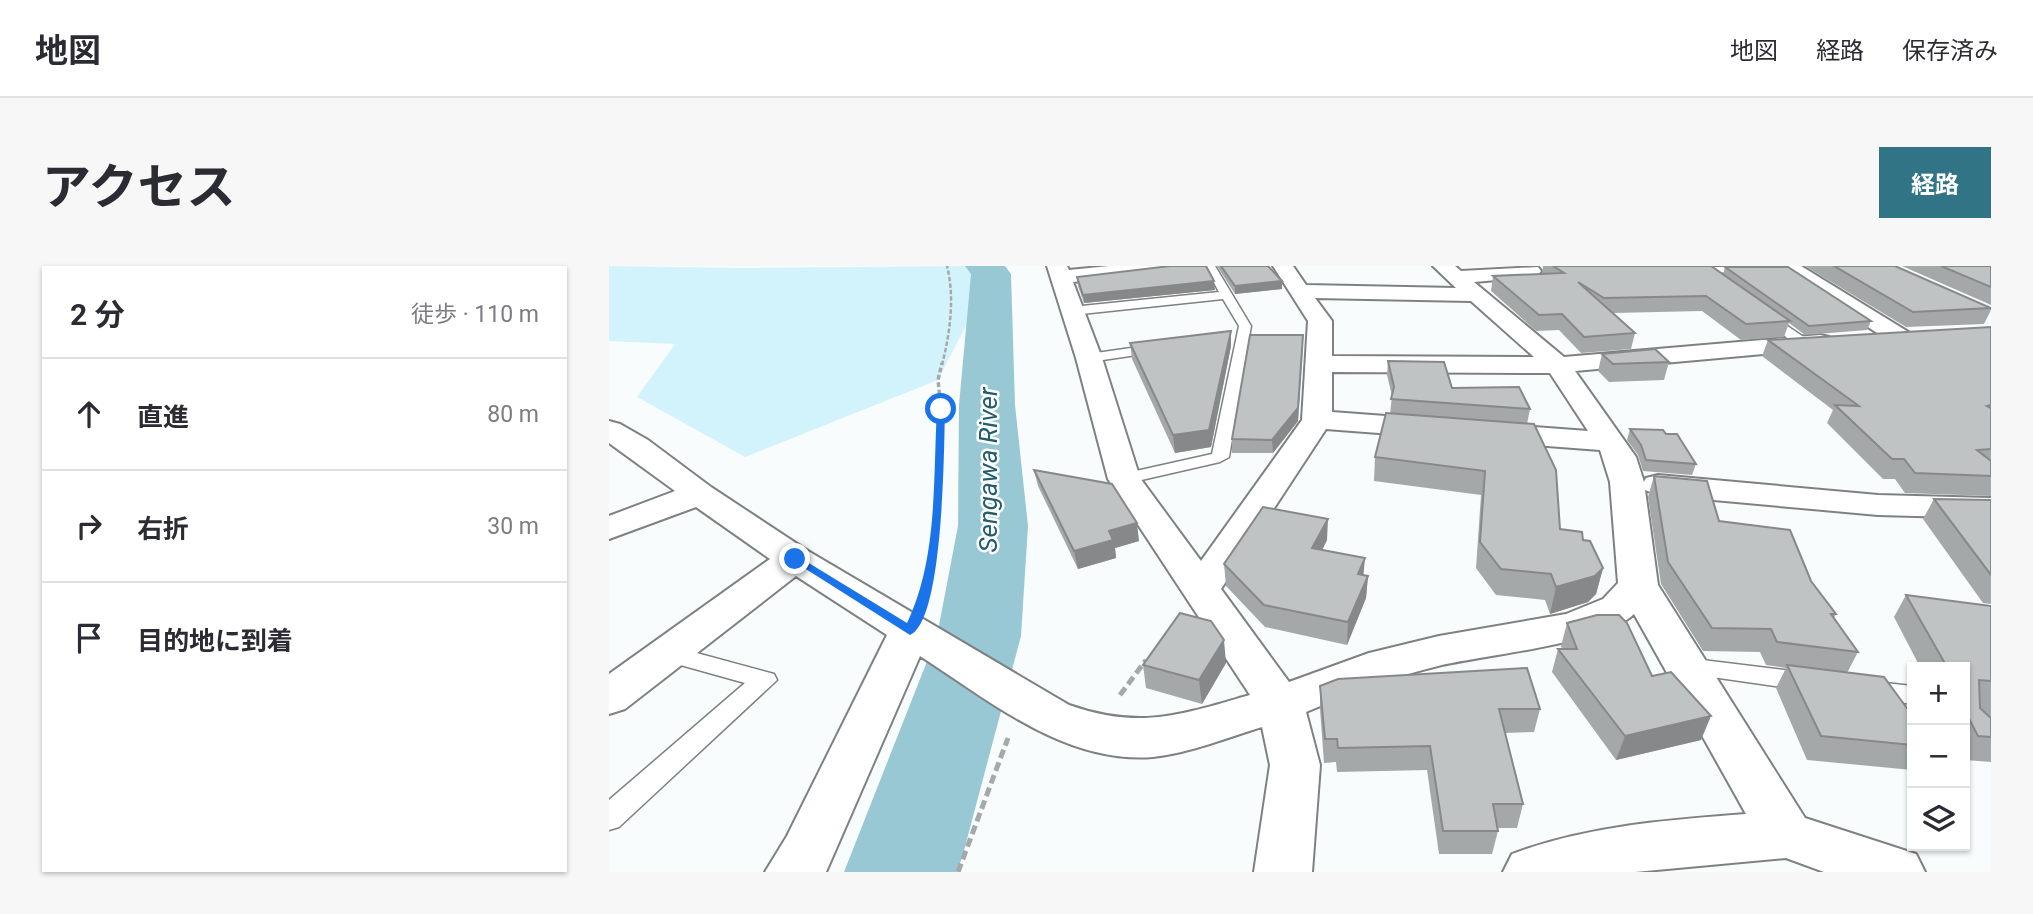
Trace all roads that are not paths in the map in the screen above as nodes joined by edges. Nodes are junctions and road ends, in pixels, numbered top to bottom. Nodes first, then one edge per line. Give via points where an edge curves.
1 (1169, 266) edge
2 (1210, 266) edge
3 (1283, 266) edge
4 (1781, 268) edge
5 (1679, 270) edge
6 (1704, 270) junction
7 (1059, 271) edge
8 (1450, 271) edge
9 (1531, 271) edge
10 (1726, 286) edge
11 (1301, 292) junction
12 (1227, 295) junction
13 (1479, 295) junction
14 (1072, 311) junction
15 (1759, 311) edge
16 (1927, 337) edge
17 (1901, 338) junction
18 (1803, 343) junction
19 (1178, 346) edge
20 (1089, 358) junction
21 (1319, 365) junction
22 (1558, 365) junction
23 (1317, 420) junction
24 (609, 430) edge
25 (1610, 442) junction
26 (623, 452) edge
27 (1124, 479) junction
28 (1627, 482) junction
29 (699, 494) junction
30 (1991, 508) edge
31 (609, 528) edge
32 (795, 559) junction
33 (1638, 585) junction
34 (1200, 591) junction
35 (918, 636) junction
36 (667, 653) junction
37 (1686, 666) junction
38 (1907, 694) edge
39 (609, 697) edge
40 (1280, 704) junction
41 (609, 818) edge
42 (1786, 835) junction
43 (1655, 858) edge
44 (794, 872) edge
45 (1288, 872) edge
46 (1532, 872) edge
47 (1896, 872) edge

1 - 7 street
2 - 12 lane
3 - 11 street
4 - 6 lane
4 - 17 street
5 - 6 lane
6 - 10 lane
7 - 14 street
8 - 9 street
8 - 13 street
11 - 13 street
11 - 21 street via 1320,321
12 - 14 lane
12 - 27 lane via 1245,326 1236,338 1220,457
13 - 22 street
14 - 20 street
15 - 18 lane
16 - 17 street
17 - 18 street
18 - 22 street
19 - 20 lane
20 - 27 street
21 - 22 street
21 - 23 street
22 - 25 street
23 - 25 street
23 - 34 street
24 - 26 street
25 - 28 street
26 - 29 street
27 - 34 street
28 - 30 street via 1878,505
28 - 33 street
29 - 31 street
29 - 32 street
32 - 35 street
32 - 36 street
33 - 37 street
33 - 40 street via 1617,608 1574,626 1370,669
34 - 40 street
35 - 40 street via 1052,718 1091,732 1153,738
35 - 44 street
36 - 39 street
36 - 41 lane via 765,680
37 - 38 lane
37 - 42 street
40 - 45 street via 1295,765
42 - 43 street
42 - 47 street
43 - 46 street via 1553,864

